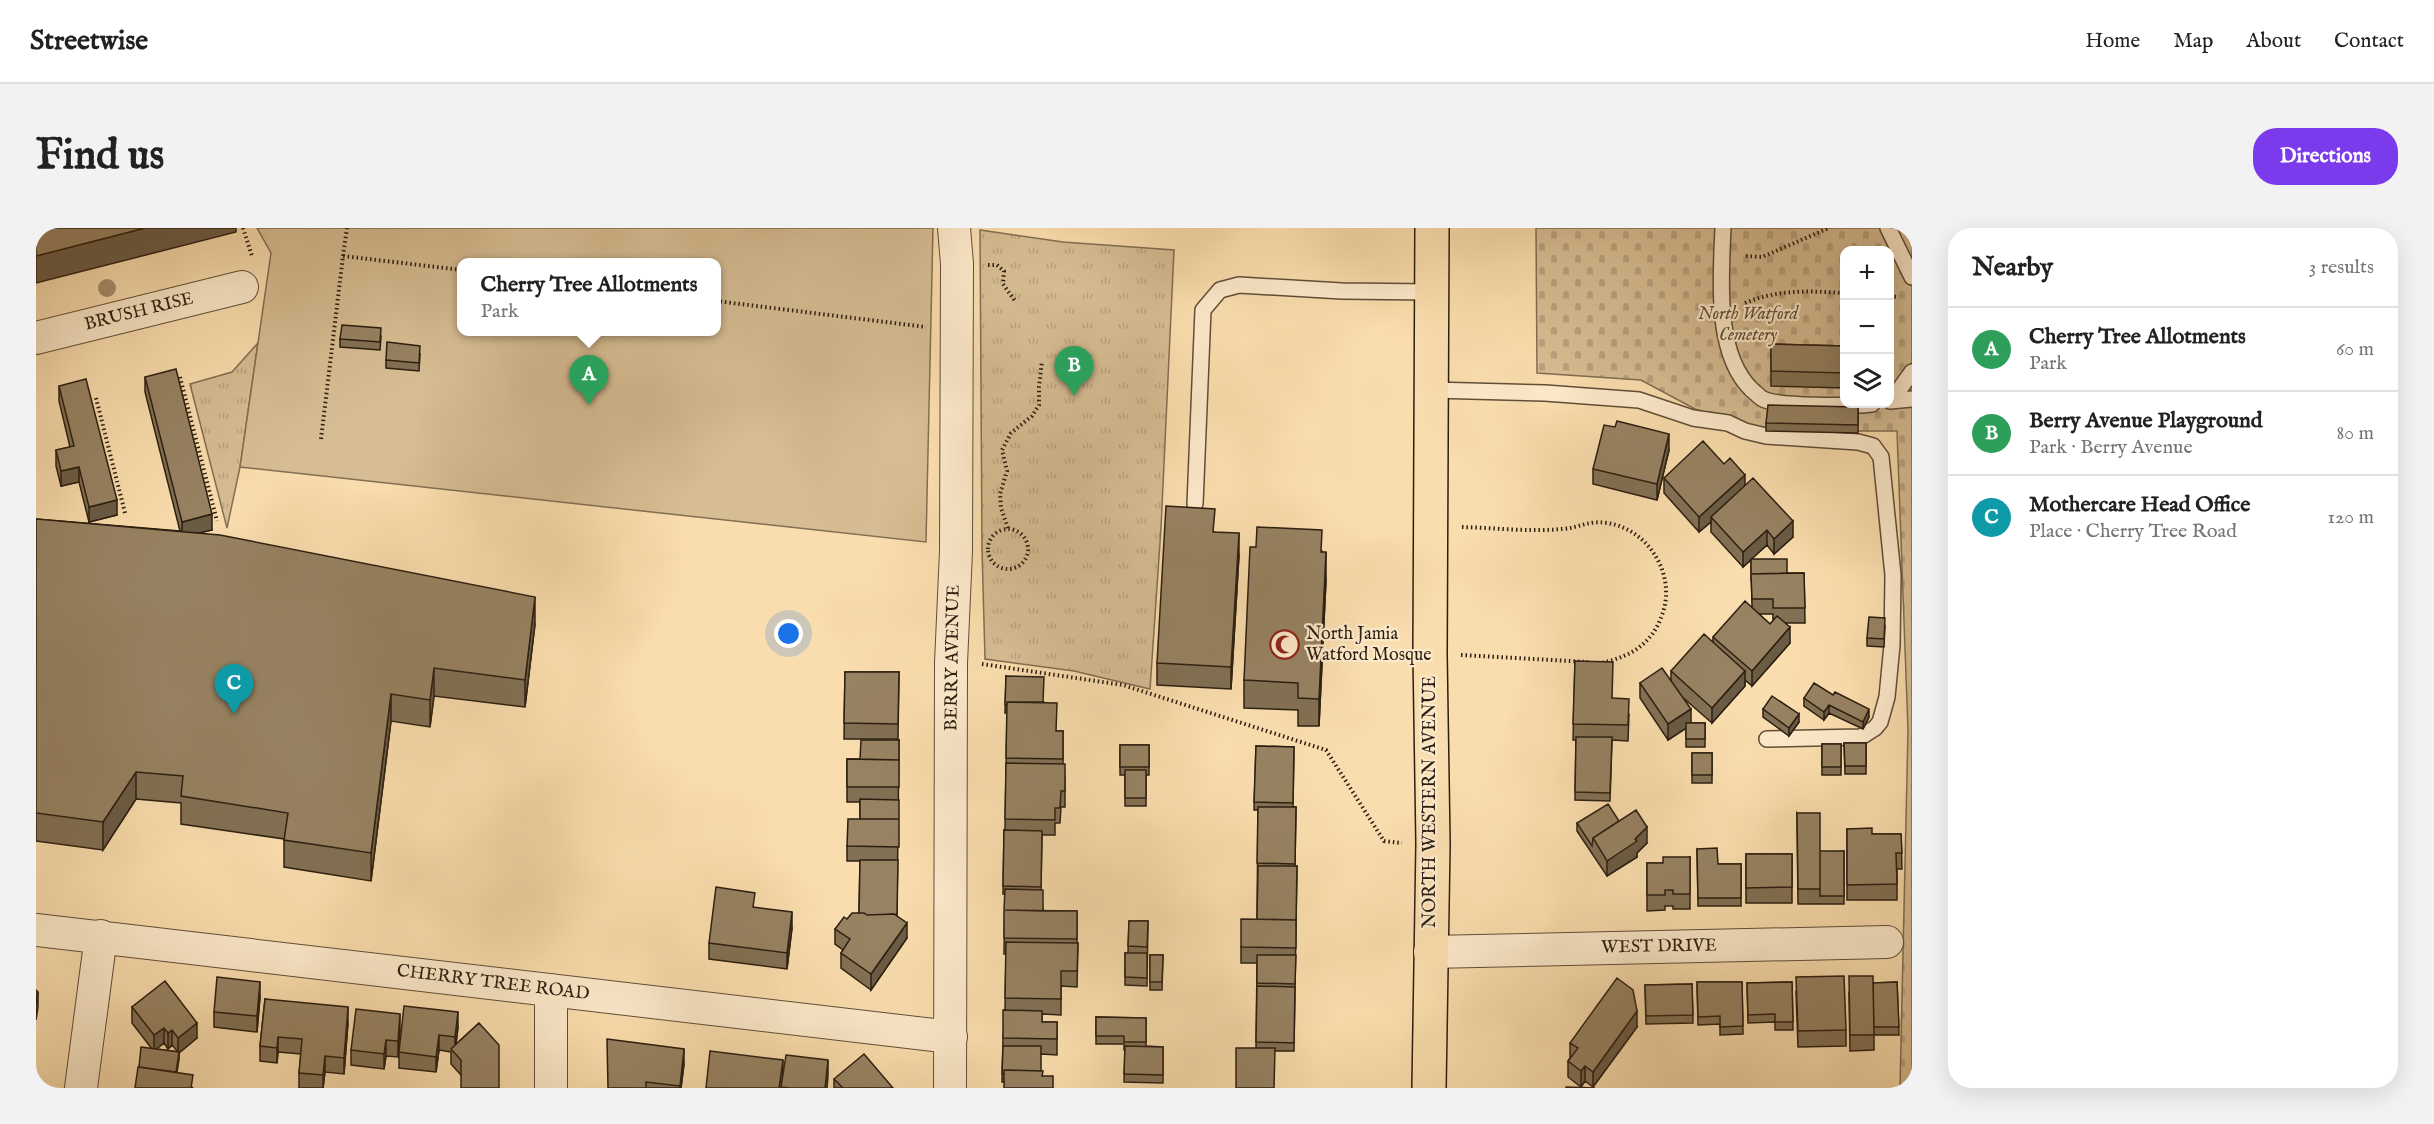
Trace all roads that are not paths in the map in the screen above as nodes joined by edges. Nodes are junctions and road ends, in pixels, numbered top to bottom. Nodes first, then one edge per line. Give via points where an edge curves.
1 (954, 228) edge
2 (1432, 228) edge
3 (1723, 228) edge
4 (1888, 228) edge
5 (248, 275) road end
6 (1912, 277) edge
7 (1432, 291) junction
8 (36, 338) edge
9 (1912, 372) edge
10 (1432, 390) junction
11 (1894, 396) edge
12 (1912, 399) edge
13 (1894, 401) edge
14 (1840, 404) edge
15 (1195, 504) dead end
16 (1767, 739) dead end
17 (36, 930) edge
18 (101, 936) junction
19 (1887, 942) dead end
20 (1430, 952) junction
21 (550, 990) junction
22 (951, 1036) junction
23 (81, 1088) edge
24 (550, 1088) edge
25 (951, 1088) edge
26 (1429, 1088) edge

1 - 22 street, BERRY AVENUE via 956,551 951,663
2 - 7 highway, NORTH WESTERN AVENUE
3 - 14 lane via 1720,283 1728,351 1743,381 1763,399 1797,405
4 - 6 lane
5 - 8 street, BRUSH RISE
7 - 10 highway, NORTH WESTERN AVENUE
7 - 15 lane via 1239,285 1220,290 1203,310
9 - 11 lane
10 - 16 lane via 1639,400 1767,436 1873,446 1881,457 1884,475 1893,575 1892,645 1887,697 1880,722 1861,736
10 - 20 highway, NORTH WESTERN AVENUE
12 - 13 lane
17 - 18 street, CHERRY TREE ROAD
18 - 21 street, CHERRY TREE ROAD
18 - 23 street
19 - 20 street, WEST DRIVE
20 - 26 highway, NORTH WESTERN AVENUE
21 - 22 street, CHERRY TREE ROAD
21 - 24 street
22 - 25 street, BERRY AVENUE

